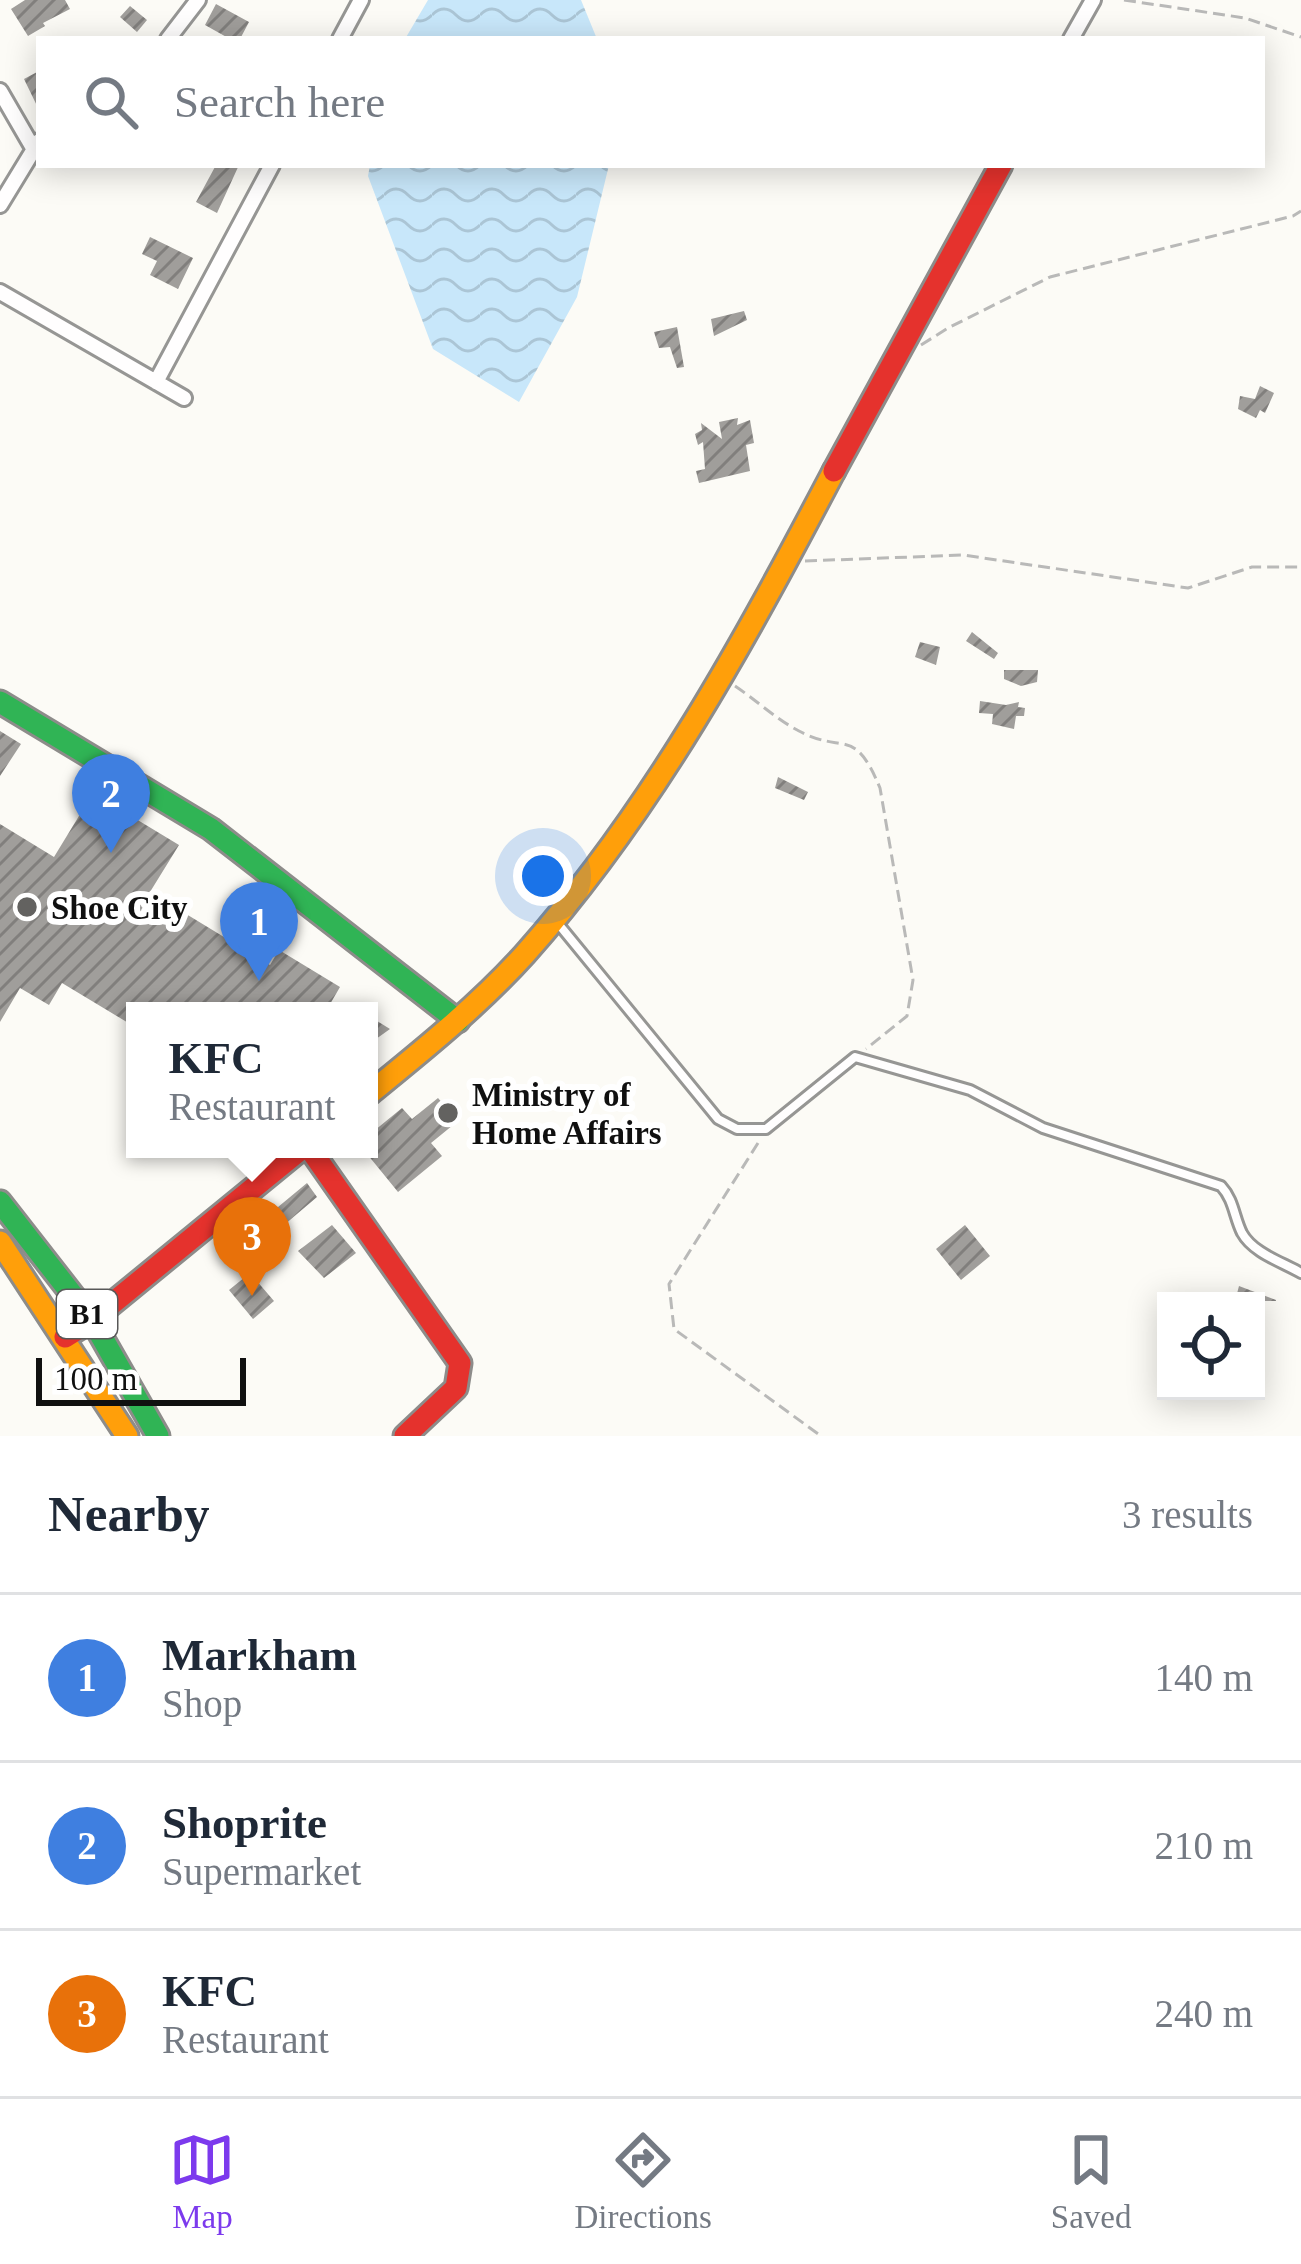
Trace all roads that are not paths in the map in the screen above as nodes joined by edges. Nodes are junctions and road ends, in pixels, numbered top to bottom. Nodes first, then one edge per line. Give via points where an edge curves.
1 (198, 0) edge
2 (361, 0) edge
3 (1093, 0) edge
4 (170, 36) edge
5 (342, 36) edge
6 (1073, 36) edge
7 (0, 91) edge
8 (36, 144) edge
9 (270, 168) edge
10 (999, 168) edge
11 (0, 205) edge
12 (0, 292) edge
13 (156, 382) junction
14 (184, 398) dead end
15 (0, 702) edge
16 (555, 920) junction
17 (458, 1022) junction
18 (378, 1087) edge
19 (295, 1158) edge
20 (312, 1158) edge
21 (0, 1202) edge
22 (0, 1242) edge
23 (1301, 1273) edge
24 (92, 1321) junction
25 (65, 1337) junction
26 (127, 1436) edge
27 (158, 1436) edge
28 (405, 1436) edge

1 - 4 street
2 - 5 street
3 - 6 street
7 - 8 street
8 - 11 street
9 - 13 street
10 - 16 street via 721,676 661,775
12 - 13 street
13 - 14 street
15 - 17 street via 212,829
16 - 17 street
16 - 23 lane via 718,1119 737,1129 766,1129 856,1058 970,1090 1043,1127 1221,1186 1243,1236
17 - 18 street
19 - 24 street
20 - 28 street via 460,1363 456,1388
21 - 24 street, B1
22 - 25 street, B1
24 - 25 street
24 - 27 street, B1
25 - 26 street, B1

